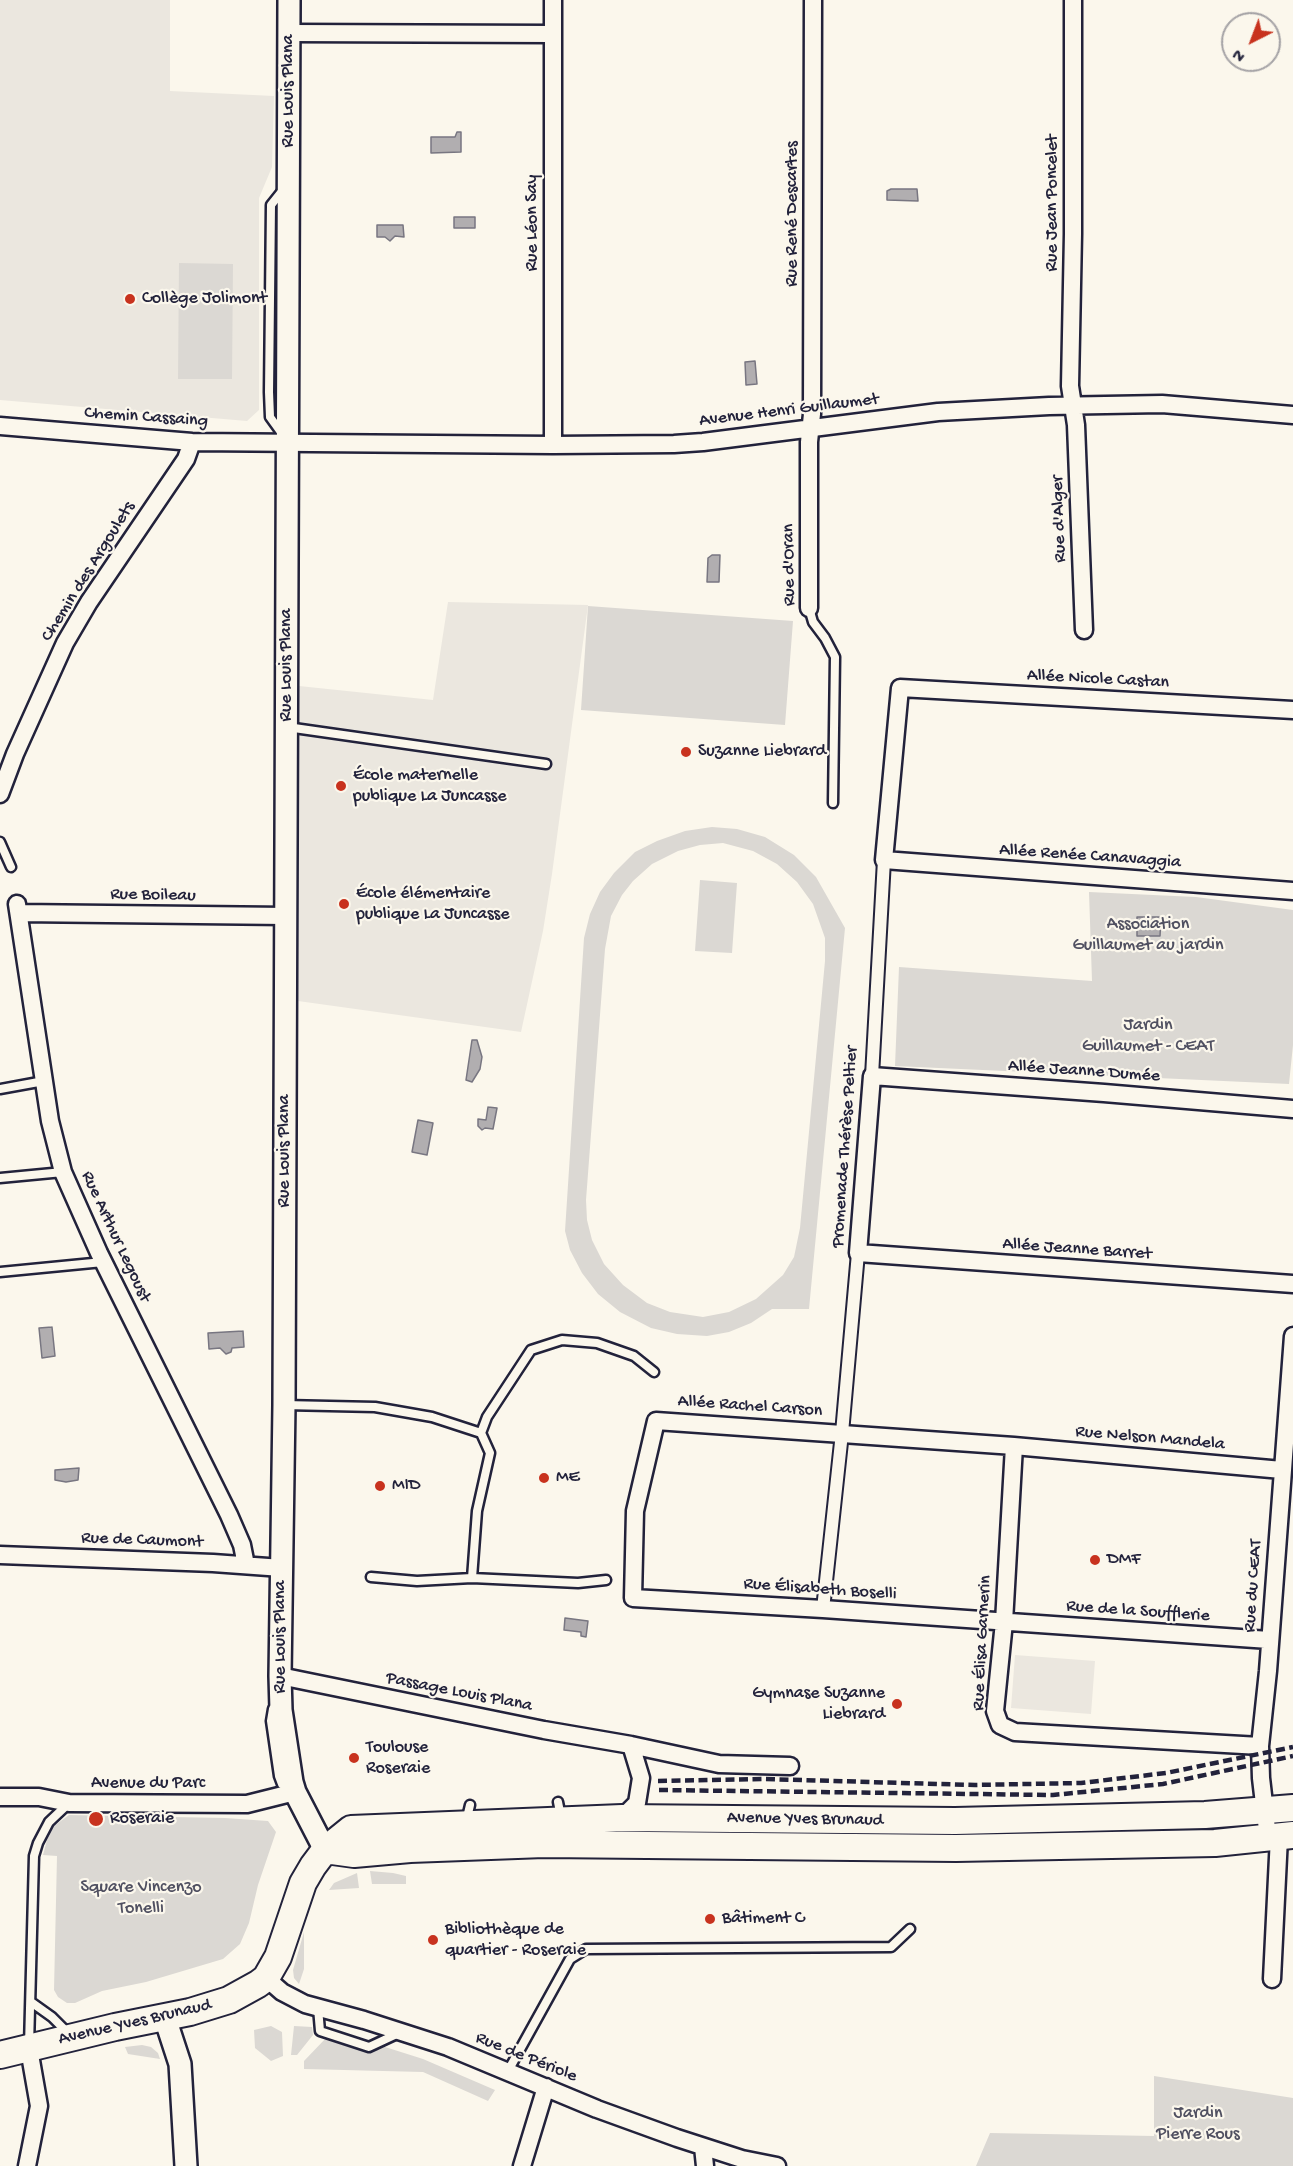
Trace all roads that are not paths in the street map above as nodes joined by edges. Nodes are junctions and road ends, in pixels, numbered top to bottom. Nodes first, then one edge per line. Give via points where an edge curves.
1 (290, 0) edge
2 (553, 0) edge
3 (813, 0) edge
4 (1073, 0) edge
5 (290, 33) junction
6 (552, 34) junction
7 (1074, 406) junction
8 (1293, 415) edge
9 (0, 426) edge
10 (810, 428) junction
11 (192, 442) junction
12 (289, 443) junction
13 (553, 446) junction
14 (809, 608) joint
15 (1084, 630) dead end
16 (900, 688) joint
17 (1293, 710) edge
18 (287, 727) junction
19 (546, 764) dead end
20 (0, 794) edge
21 (833, 803) dead end
22 (0, 842) edge
23 (884, 860) junction
24 (11, 867) dead end
25 (1293, 891) edge
26 (18, 909) joint
27 (286, 916) junction
28 (872, 1076) junction
29 (44, 1081) junction
30 (0, 1089) edge
31 (1293, 1109) edge
32 (63, 1172) junction
33 (0, 1179) edge
34 (858, 1253) junction
35 (104, 1262) junction
36 (0, 1272) edge
37 (1293, 1284) edge
38 (1293, 1339) edge
39 (654, 1372) dead end
40 (284, 1405) junction
41 (481, 1433) junction
42 (842, 1433) junction
43 (1014, 1446) junction
44 (1286, 1460) edge
45 (0, 1555) edge
46 (246, 1565) junction
47 (282, 1568) junction
48 (371, 1577) dead end
49 (472, 1578) junction
50 (606, 1580) dead end
51 (633, 1598) joint
52 (823, 1609) junction
53 (1004, 1622) junction
54 (1269, 1640) junction
55 (280, 1676) junction
56 (631, 1745) junction
57 (1260, 1746) junction
58 (790, 1766) dead end
59 (295, 1792) junction
60 (0, 1797) edge
61 (69, 1803) junction
62 (1293, 1809) edge
63 (1265, 1811) junction
64 (622, 1818) junction
65 (1280, 1837) edge
66 (325, 1850) junction
67 (910, 1929) dead end
68 (266, 1978) junction
69 (1272, 1979) dead end
70 (31, 2002) junction
71 (318, 2008) junction
72 (165, 2018) junction
73 (402, 2032) junction
74 (73, 2037) junction
75 (29, 2049) junction
76 (0, 2055) edge
77 (508, 2071) junction
78 (546, 2087) junction
79 (703, 2147) junction
80 (27, 2166) edge
81 (186, 2166) edge
82 (522, 2166) edge
83 (705, 2166) edge
84 (777, 2166) edge

1 - 5 street, Rue Louis Plana
2 - 6 street, Rue Léon Say
3 - 10 street, Rue René Descartes
4 - 7 street, Rue Jean Poncelet via 1070,386
5 - 6 street
5 - 12 street, Rue Louis Plana
6 - 13 street, Rue Léon Say
7 - 8 street, Avenue Henri Guillaumet via 1162,404
7 - 10 street, Avenue Henri Guillaumet via 938,412
7 - 15 street, Rue d'Alger
9 - 11 street, Chemin Cassaing
10 - 13 street, Avenue Henri Guillaumet via 674,444
10 - 14 street, Rue d'Oran
11 - 12 street, Chemin Cassaing
11 - 20 street, Chemin des Argoulets via 186,459 65,643
12 - 13 street, Avenue Henri Guillaumet
12 - 18 street, Rue Louis Plana
14 - 21 lane, Rue d'Oran via 813,622 835,657
16 - 17 street, Allée Nicole Castan
16 - 23 street, Promenade Thérèse Peltier
18 - 19 lane
18 - 27 street, Rue Louis Plana
22 - 24 lane
23 - 25 street, Allée Renée Canavaggia
23 - 28 street, Promenade Thérèse Peltier
26 - 27 street, Rue Boileau
26 - 29 street, Rue Arthur Legoust
27 - 40 street, Rue Louis Plana
28 - 31 street, Allée Jeanne Dumée
28 - 34 street, Promenade Thérèse Peltier
29 - 30 lane
29 - 32 street, Rue Arthur Legoust
32 - 33 lane
32 - 35 street, Rue Arthur Legoust
34 - 37 street, Allée Jeanne Barret
34 - 42 street, Promenade Thérèse Peltier
35 - 36 lane
35 - 46 street, Rue Arthur Legoust via 229,1515 243,1545
38 - 44 street, Rue du CEAT
39 - 41 lane via 634,1356 597,1343 562,1340 531,1350 487,1417
40 - 41 lane via 375,1407 432,1417
40 - 47 street, Rue Louis Plana
41 - 49 lane via 490,1453 477,1511
42 - 43 street, Allée Rachel Carson
42 - 51 street, Allée Rachel Carson via 656,1421 635,1511
42 - 52 street, Promenade Thérèse Peltier
43 - 44 street, Rue Nelson Mandela
43 - 53 street, Rue Élisa Garnerin
44 - 54 street, Rue du CEAT
45 - 46 street, Rue de Caumont
46 - 47 street, Rue de Caumont
47 - 55 street, Rue Louis Plana
48 - 49 lane via 417,1581
49 - 50 lane via 578,1583
51 - 52 street, Rue Élisabeth Boselli
52 - 53 street, Rue Élisabeth Boselli
53 - 54 street, Rue de la Soufflerie
53 - 57 street, Rue Élisa Garnerin via 995,1712 1000,1725 1015,1732
54 - 57 street, Rue du CEAT
55 - 56 street, Passage Louis Plana
55 - 59 street, Rue Louis Plana via 281,1710
56 - 58 street, Passage Louis Plana via 719,1764
56 - 64 street via 641,1778 637,1803
57 - 63 street, Rue du CEAT
59 - 61 street, Avenue du Parc via 246,1804
59 - 66 street, Rue Louis Plana
60 - 61 street, Avenue du Parc via 39,1797
61 - 70 lane via 49,1822 34,1856
62 - 63 main road, Avenue Yves Brunaud
63 - 64 main road, Avenue Yves Brunaud via 955,1821
63 - 65 street, Rue du CEAT
64 - 66 main road, Avenue Yves Brunaud via 560,1811 468,1814 351,1829
65 - 66 main road, Avenue Yves Brunaud via 1215,1843 956,1848 544,1844 354,1854
65 - 69 street, Rue du CEAT
66 - 68 main road, Avenue Yves Brunaud via 303,1883 278,1957
67 - 77 lane via 891,1947 586,1949 570,1959
68 - 71 street, Rue de Périole via 282,1992
68 - 72 main road, Avenue Yves Brunaud via 229,2000
70 - 74 lane
70 - 75 lane
71 - 73 street, Rue de Périole
71 - 73 lane via 320,2031 369,2047
72 - 74 main road, Avenue Yves Brunaud
72 - 81 street via 180,2064
73 - 77 street, Rue de Périole
74 - 75 main road, Avenue Yves Brunaud
75 - 76 main road, Avenue Yves Brunaud
75 - 80 street via 39,2106
77 - 78 street, Rue de Périole
78 - 79 street, Rue de Périole
78 - 82 street
79 - 83 street
79 - 84 street, Rue de Périole

